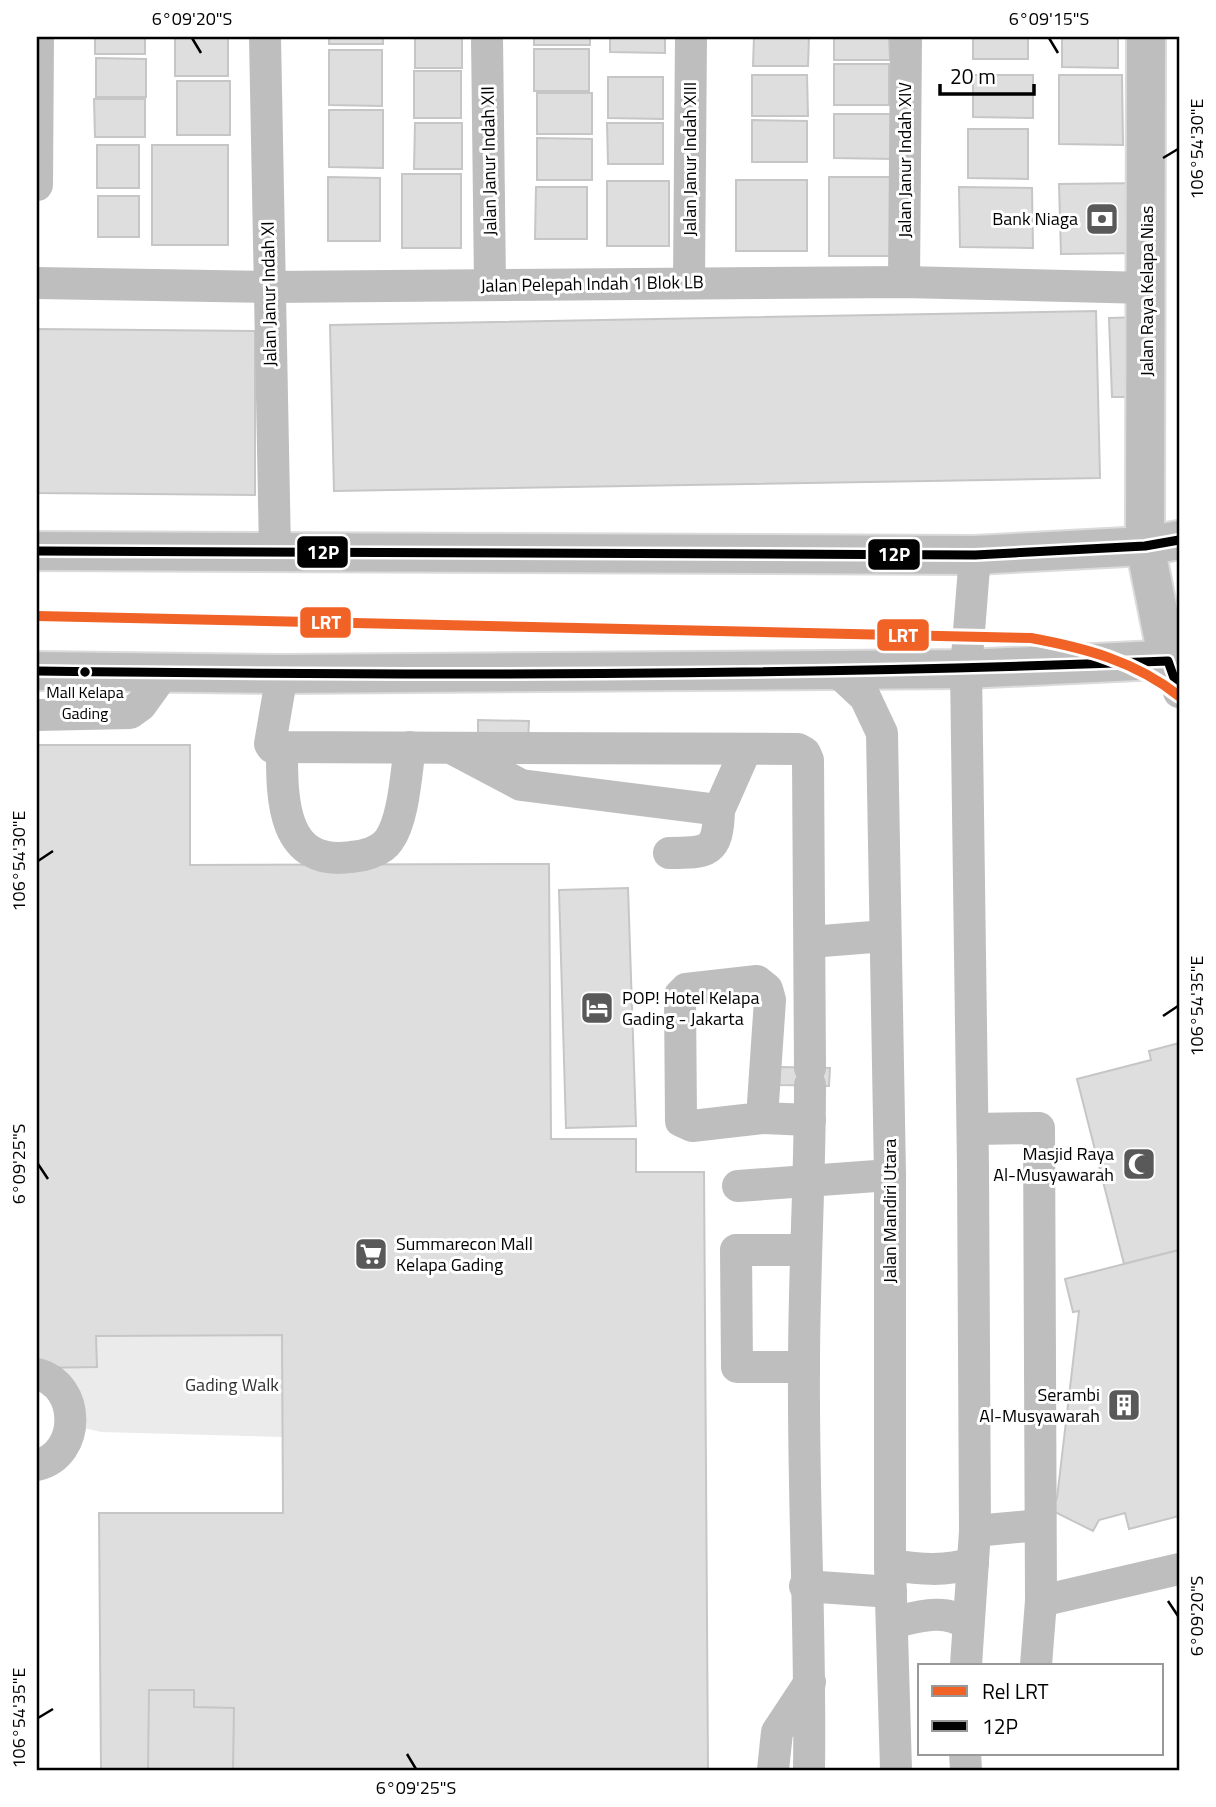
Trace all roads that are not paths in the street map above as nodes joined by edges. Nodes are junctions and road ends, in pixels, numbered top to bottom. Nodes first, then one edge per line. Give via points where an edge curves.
1 (38, 37) edge
2 (265, 37) edge
3 (487, 37) edge
4 (691, 37) edge
5 (906, 37) edge
6 (1146, 37) edge
7 (37, 185) edge
8 (689, 282) junction
9 (904, 282) junction
10 (37, 284) edge
11 (490, 285) junction
12 (268, 287) junction
13 (1148, 288) junction
14 (1167, 542) edge
15 (37, 551) edge
16 (275, 551) junction
17 (975, 555) junction
18 (835, 669) junction
19 (966, 669) junction
20 (37, 671) edge
21 (1175, 671) edge
22 (164, 673) junction
23 (282, 674) junction
24 (37, 715) edge
25 (282, 747) junction
26 (410, 747) junction
27 (450, 748) junction
28 (746, 749) junction
29 (719, 810) junction
30 (668, 853) dead end
31 (885, 936) junction
32 (810, 942) junction
33 (762, 1118) junction
34 (810, 1120) junction
35 (973, 1129) junction
36 (890, 1175) junction
37 (808, 1182) junction
38 (738, 1186) dead end
39 (805, 1250) junction
40 (804, 1367) junction
41 (37, 1374) edge
42 (37, 1465) edge
43 (1040, 1525) junction
44 (975, 1531) junction
45 (973, 1563) junction
46 (1179, 1569) edge
47 (890, 1578) junction
48 (806, 1586) junction
49 (1041, 1601) junction
50 (891, 1623) junction
51 (968, 1625) junction
52 (966, 1664) edge
53 (1036, 1664) edge
54 (810, 1682) junction
55 (773, 1770) edge
56 (809, 1770) edge
57 (896, 1770) edge

1 - 7 street
2 - 12 street, Jalan Janur Indah XI
3 - 11 street, Jalan Janur Indah XII
4 - 8 street, Jalan Janur Indah XIII
5 - 9 street, Jalan Janur Indah XIV
6 - 13 main road, Jalan Raya Kelapa Nias
8 - 9 street, Jalan Pelepah Indah 1 Blok LB
8 - 11 street, Jalan Pelepah Indah 1 Blok LB
9 - 13 street, Jalan Pelepah Indah 1 Blok LB
10 - 12 street, Jalan Pelepah Indah 1 Blok LB
11 - 12 street, Jalan Pelepah Indah 1 Blok LB
12 - 16 street, Jalan Janur Indah XI
13 - 14 main road, Jalan Raya Kelapa Nias
14 - 17 main road
14 - 21 main road, Jalan Raya Kelapa Nias
15 - 16 main road
16 - 17 main road
17 - 19 street
18 - 19 main road
18 - 23 main road
18 - 31 street, Jalan Mandiri Utara via 866,697 882,733
19 - 21 main road
19 - 35 street
20 - 22 main road
22 - 23 main road
22 - 24 street via 130,713
23 - 25 street via 270,744
25 - 26 street
25 - 26 street via 282,803 293,836 318,855 343,858 367,855 388,841 400,809
26 - 27 street
27 - 28 street
27 - 29 street via 521,785
28 - 29 street
28 - 32 street via 799,749 808,760
29 - 30 street via 718,834 711,847 702,853
31 - 32 street
31 - 36 street, Jalan Mandiri Utara
32 - 34 street
33 - 33 street via 692,1126 681,1121 680,995 686,989 757,982 767,989
33 - 34 street
34 - 37 street
35 - 43 street via 1039,1128
35 - 44 street
36 - 37 street
36 - 47 street, Jalan Mandiri Utara
37 - 38 street
37 - 39 street
39 - 40 street
39 - 40 street via 736,1250 737,1367
40 - 48 street
41 - 42 street via 56,1384 65,1396 71,1427 56,1455
43 - 44 street
43 - 49 street
44 - 45 street
45 - 47 street
45 - 51 street
46 - 49 street
47 - 48 street
47 - 50 street, Jalan Mandiri Utara
48 - 54 street
49 - 53 street
50 - 51 street via 924,1615 957,1615
50 - 57 street, Jalan Mandiri Utara
51 - 52 street
54 - 55 street via 777,1732
54 - 56 street

